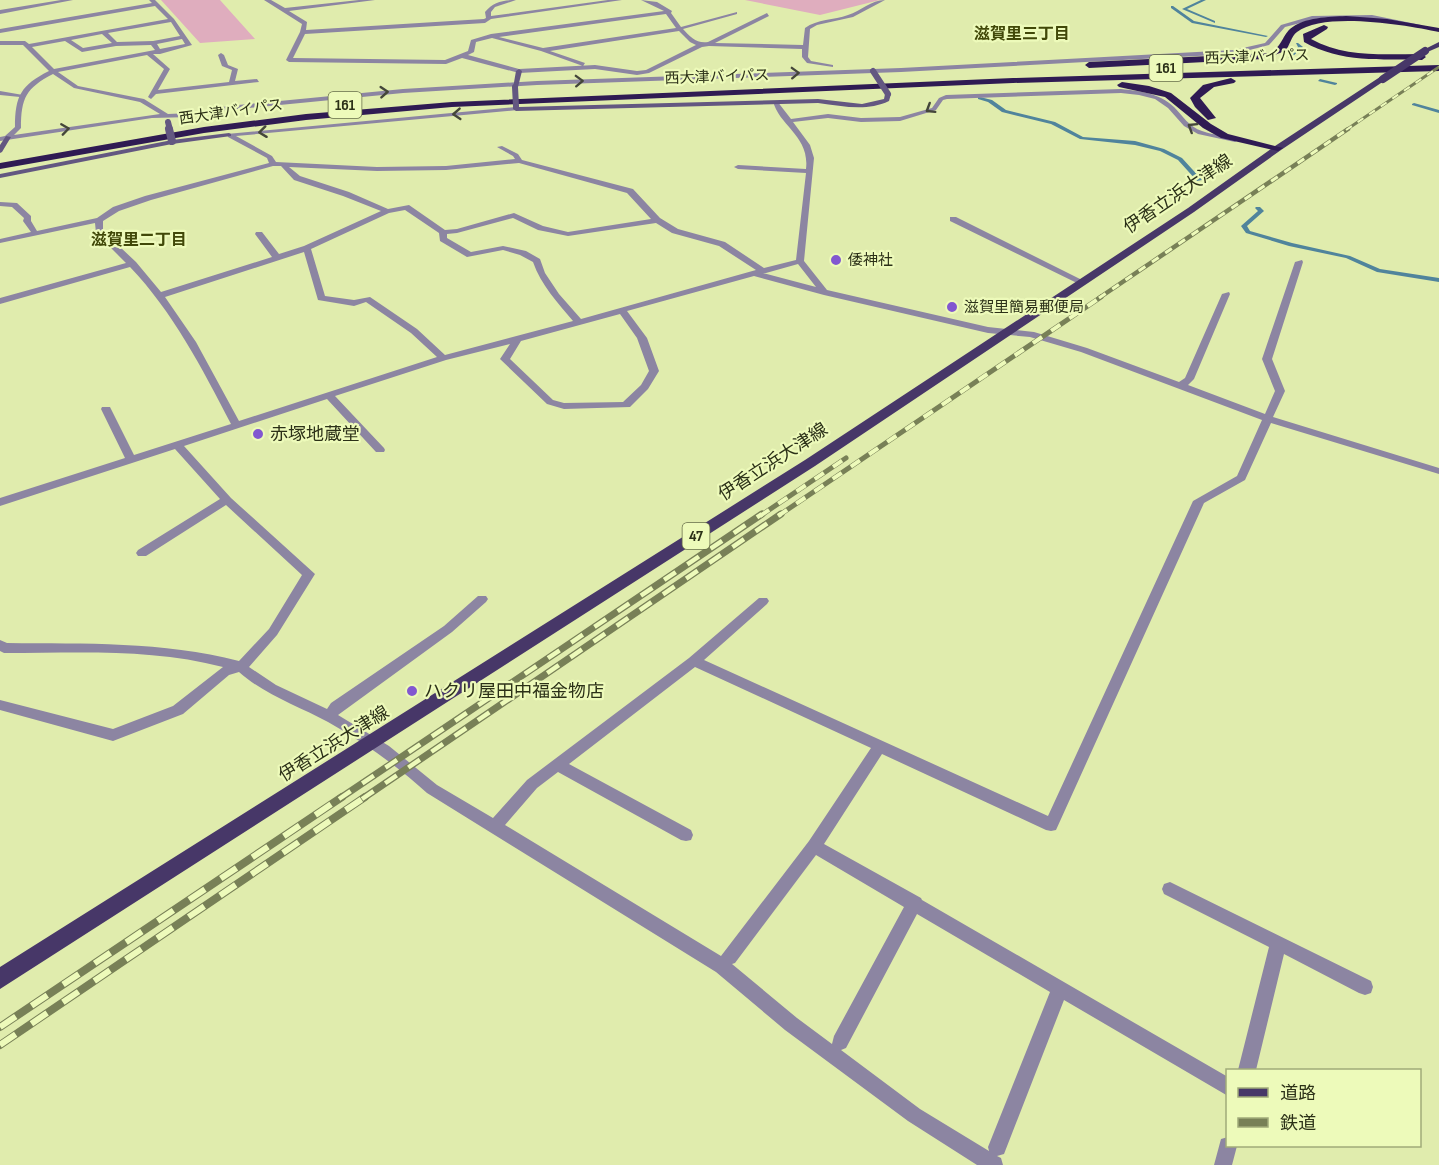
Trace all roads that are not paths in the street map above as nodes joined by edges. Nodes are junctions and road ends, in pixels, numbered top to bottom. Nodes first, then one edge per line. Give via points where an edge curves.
1 (70, 0) edge
2 (267, 0) edge
3 (366, 0) edge
4 (372, 0) edge
5 (511, 0) edge
6 (619, 0) edge
7 (644, 0) edge
8 (882, 0) edge
9 (153, 2) edge
10 (285, 10) junction
11 (0, 12) edge
12 (669, 12) junction
13 (735, 13) dead end
14 (767, 15) dead end
15 (172, 20) junction
16 (487, 20) junction
17 (1418, 25) junction
18 (680, 29) junction
19 (0, 30) edge
20 (1439, 31) edge
21 (303, 32) junction
22 (105, 33) junction
23 (491, 36) junction
24 (185, 37) junction
25 (67, 40) junction
26 (0, 43) edge
27 (153, 43) junction
28 (116, 44) junction
29 (709, 44) junction
30 (1439, 44) edge
31 (26, 45) junction
32 (701, 45) junction
33 (806, 47) junction
34 (0, 48) edge
35 (543, 50) junction
36 (160, 51) junction
37 (149, 53) junction
38 (221, 55) dead end
39 (463, 56) junction
40 (1439, 59) edge
41 (595, 67) junction
42 (1439, 69) edge
43 (53, 71) junction
44 (519, 71) junction
45 (873, 71) junction
46 (647, 72) junction
47 (950, 75) junction
48 (676, 77) junction
49 (257, 81) dead end
50 (232, 83) junction
51 (515, 86) junction
52 (154, 92) junction
53 (0, 93) edge
54 (20, 95) junction
55 (653, 95) junction
56 (775, 102) junction
57 (147, 103) junction
58 (516, 108) junction
59 (167, 118) junction
60 (788, 121) junction
61 (229, 135) junction
62 (4, 138) edge
63 (172, 142) junction
64 (1248, 142) junction
65 (500, 147) dead end
66 (1278, 148) junction
67 (0, 151) edge
68 (0, 157) edge
69 (519, 161) junction
70 (278, 164) junction
71 (0, 166) edge
72 (738, 167) dead end
73 (810, 171) junction
74 (0, 176) edge
75 (0, 204) edge
76 (387, 211) junction
77 (953, 219) dead end
78 (99, 220) junction
79 (657, 220) junction
80 (443, 232) junction
81 (35, 233) junction
82 (259, 234) dead end
83 (0, 241) edge
84 (307, 248) junction
85 (277, 257) junction
86 (800, 261) junction
87 (1299, 262) dead end
88 (133, 264) junction
89 (759, 272) junction
90 (1082, 282) junction
91 (824, 292) junction
92 (1226, 294) dead end
93 (159, 296) junction
94 (0, 301) edge
95 (621, 309) junction
96 (579, 322) junction
97 (1008, 331) junction
98 (517, 340) junction
99 (443, 358) junction
100 (1181, 386) junction
101 (328, 394) junction
102 (106, 409) dead end
103 (1269, 419) junction
104 (237, 426) junction
105 (178, 446) junction
106 (380, 450) dead end
107 (131, 460) junction
108 (1439, 471) edge
109 (227, 500) junction
110 (0, 502) edge
111 (142, 553) dead end
112 (482, 599) dead end
113 (762, 601) dead end
114 (0, 645) edge
115 (694, 661) junction
116 (241, 667) junction
117 (0, 705) edge
118 (329, 716) junction
119 (373, 743) junction
120 (879, 747) junction
121 (558, 765) junction
122 (494, 827) junction
123 (686, 835) dead end
124 (814, 846) junction
125 (1170, 889) dead end
126 (915, 903) junction
127 (1278, 944) junction
128 (729, 957) dead end
129 (0, 979) edge
130 (1365, 987) dead end
131 (1060, 988) junction
132 (840, 1042) dead end
133 (1247, 1069) edge
134 (1226, 1086) edge
135 (1228, 1147) edge
136 (995, 1156) edge
137 (1223, 1165) edge

1 - 11 street
2 - 10 street
3 - 4 street
3 - 10 street
5 - 16 street via 493,6
6 - 16 street
7 - 12 street via 660,4
8 - 33 street via 851,16 808,28
9 - 15 street
9 - 19 street
10 - 21 street via 305,23
12 - 18 street
12 - 23 street
13 - 18 street
14 - 29 street
15 - 22 street
15 - 24 street
16 - 21 street
16 - 23 street
17 - 20 highway
17 - 45 street via 1385,18 1330,17 1283,26 1267,44 1252,50
17 - 47 highway via 1365,20 1315,22 1289,33 1284,48 1275,54 1251,58
18 - 32 street
18 - 35 street
20 - 40 highway via 1349,24 1320,28 1306,36 1313,45 1341,53
21 - 39 street via 289,60 446,62
22 - 25 street
22 - 28 street
23 - 35 street
23 - 39 street via 473,41 471,52
24 - 27 street
24 - 36 street via 189,45
25 - 28 street via 82,50
25 - 31 street
26 - 31 street
27 - 28 street
27 - 36 street
29 - 32 street
29 - 33 street
30 - 66 main road, 伊香立浜大津線 / 47, bridge
31 - 34 street
31 - 43 street
32 - 46 street
33 - 45 street via 809,62
35 - 41 street
36 - 37 street
37 - 43 street
37 - 52 street via 167,69
38 - 50 street via 225,66 235,69
39 - 44 street
40 - 47 highway, 西大津バイパス / 161
41 - 44 street
41 - 46 street
42 - 55 highway, 西大津バイパス / 161 via 1098,77
42 - 66 highway via 1214,83 1195,98 1206,114
43 - 54 street via 33,81
43 - 57 street via 76,87
44 - 51 street
48 -> 45 street
45 - 56 street, bridge via 888,94 878,105 818,100
46 - 48 street
47 - 68 highway, 西大津バイパス / 161 via 415,98 239,117
51 -> 48 street
49 - 50 street
50 - 52 street
51 - 58 street, bridge
59 -> 51 street via 336,96
52 - 57 street
53 - 54 street
54 - 62 street via 18,128
55 - 64 highway via 717,97 1120,85 1168,95 1207,126
55 - 71 highway, 西大津バイパス / 161 via 320,116 114,144
56 - 58 street
56 - 60 street
57 - 59 street
58 -> 61 street
62 -> 59 street
59 - 63 street, bridge
64 -> 60 street via 1200,133 1157,98 1120,91 946,97 928,112 900,119 828,116
60 - 73 street via 807,145
61 - 63 street
61 - 70 street
62 - 67 street
63 - 74 street
64 - 66 highway
65 - 69 street via 516,155
66 - 90 main road, 伊香立浜大津線 / 47
69 - 70 street via 376,169
69 - 79 street via 630,191
70 - 76 street via 306,182
70 - 78 street via 148,198 116,209
72 - 73 street
73 - 86 street
75 - 81 street via 14,205 28,218
76 - 80 street via 406,207
76 - 84 street
77 - 90 street
78 - 81 street
78 - 88 street via 99,231
79 - 80 street via 568,234 541,228 514,214
79 - 89 street via 675,231 722,244
80 - 96 street via 443,239 470,255 503,248 537,261 556,296
81 - 83 street
82 - 85 street
84 - 85 street
84 - 99 street via 321,298 354,303 368,299 414,331
85 - 93 street
86 - 89 street
86 - 91 street
87 - 103 street via 1268,359 1280,391
88 - 93 street
88 - 94 street
89 - 91 street
89 - 95 street
90 - 97 main road, 伊香立浜大津線 / 47
91 - 97 street via 987,330
92 - 100 street via 1189,378
93 - 104 street via 211,375
95 - 96 street
95 - 98 street via 642,338 654,371 645,387 626,405 564,406 550,402 505,358
96 - 98 street
97 - 100 street via 1084,350
97 - 119 main road, 伊香立浜大津線 / 47
98 - 99 street
99 - 101 street
100 - 103 street
101 - 104 street
101 - 106 street
102 - 107 street
103 - 108 street
103 - 120 street via 1241,478 1199,501 1051,825
104 - 105 street
105 - 107 street
105 - 109 street
107 - 110 street
109 - 111 street
109 - 116 street via 309,574 273,632
112 - 118 street via 448,629 336,707
113 - 115 street
114 - 116 street via 140,650 220,660
115 - 120 street
115 - 121 street
116 - 117 street via 225,671 178,710 113,735
116 - 118 street via 309,709
118 - 119 street
119 - 122 street via 432,789
119 - 129 main road, 伊香立浜大津線 / 47
120 - 124 street
121 - 122 street via 532,784
121 - 123 street
122 - 136 street via 722,966 791,1024 914,1115
124 - 126 street
124 - 128 street
125 - 127 street
126 - 131 street
126 - 132 street
127 - 130 street
127 - 133 street
131 - 134 street
131 - 136 street
135 - 137 street

